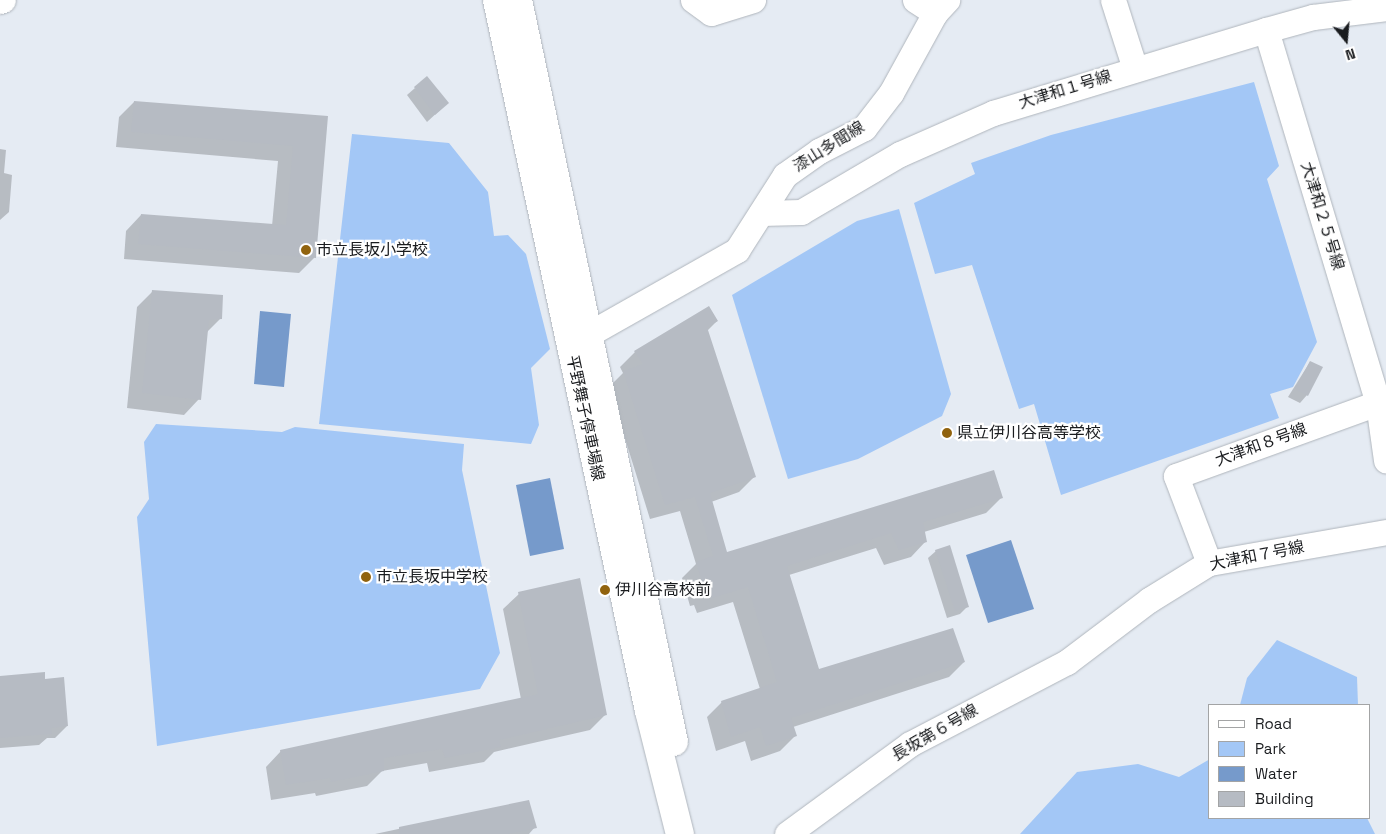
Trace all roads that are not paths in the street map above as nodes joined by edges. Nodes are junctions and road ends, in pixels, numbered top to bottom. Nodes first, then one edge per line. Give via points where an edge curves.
1 (4, 0) edge
2 (497, 0) edge
3 (518, 0) edge
4 (692, 0) edge
5 (753, 0) edge
6 (1113, 0) edge
7 (0, 1) edge
8 (933, 4) edge
9 (1386, 8) edge
10 (1266, 30) junction
11 (1135, 69) junction
12 (761, 213) junction
13 (579, 339) junction
14 (1378, 402) junction
15 (1386, 460) edge
16 (1386, 532) edge
17 (1209, 563) junction
18 (1067, 662) joint
19 (680, 834) edge
20 (690, 834) edge
21 (787, 834) edge

1 - 7 street
2 - 13 main road, 平野舞子停車場線
3 - 13 main road, 平野舞子停車場線
4 - 5 street via 711,13
6 - 11 street
8 - 12 street, 漆山多聞線 via 891,93 864,128 819,151 785,175
9 - 10 street, 大津和１号線 via 1313,17
10 - 11 street, 大津和１号線
10 - 14 street, 大津和２５号線
11 - 12 street, 大津和１号線 via 993,112 900,154 801,212
12 - 13 street, 漆山多聞線 via 737,250
13 - 19 main road, 平野舞子停車場線 via 648,710
13 - 20 main road, 平野舞子停車場線 via 667,706
14 - 15 street
14 - 17 street, 大津和８号線 via 1176,476
16 - 17 street, 大津和７号線
17 - 18 street, 大津和７号線 via 1149,600
18 - 21 street, 長坂第６号線 via 910,744

